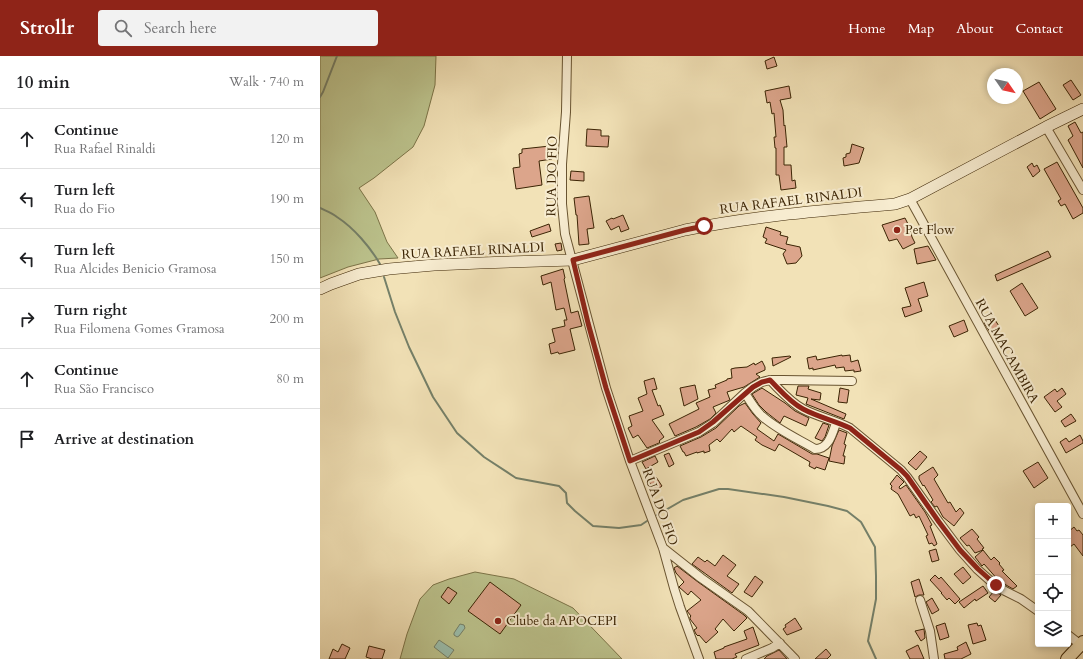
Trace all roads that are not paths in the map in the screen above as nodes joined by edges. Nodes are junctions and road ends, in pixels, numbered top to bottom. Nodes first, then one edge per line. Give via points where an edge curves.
1 (567, 56) edge
2 (1082, 111) edge
3 (1046, 127) junction
4 (1083, 190) edge
5 (910, 199) junction
6 (573, 260) junction
7 (320, 289) edge
8 (770, 380) junction
9 (852, 381) dead end
10 (745, 393) junction
11 (836, 423) junction
12 (630, 461) junction
13 (1083, 514) edge
14 (663, 548) junction
15 (920, 600) dead end
16 (1037, 611) edge
17 (1071, 637) edge
18 (780, 643) junction
19 (1082, 643) edge
20 (699, 659) edge
21 (746, 659) edge
22 (795, 659) edge
23 (934, 659) edge
24 (1067, 659) edge

1 - 6 street, RUA DO FIO via 562,204 565,234
2 - 3 street, RUA RAFAEL RINALDI
3 - 4 street
3 - 5 street, RUA RAFAEL RINALDI
5 - 6 street, RUA RAFAEL RINALDI via 895,204 704,226
5 - 13 street, RUA MACAMBIRA
6 - 7 street, RUA RAFAEL RINALDI via 389,269 359,274
6 - 12 street, RUA DO FIO via 606,388
8 - 9 street
8 - 10 street
8 - 11 street via 795,404
10 - 11 street via 762,417 815,449 827,444
10 - 12 street via 699,432
11 - 16 street via 850,428 901,470 960,550 987,578
12 - 14 street, RUA DO FIO
14 - 18 street via 748,611
14 - 20 street, RUA DO FIO via 678,601
15 - 23 street via 930,631
17 - 19 street
18 - 21 street
18 - 22 street
19 - 24 main road

